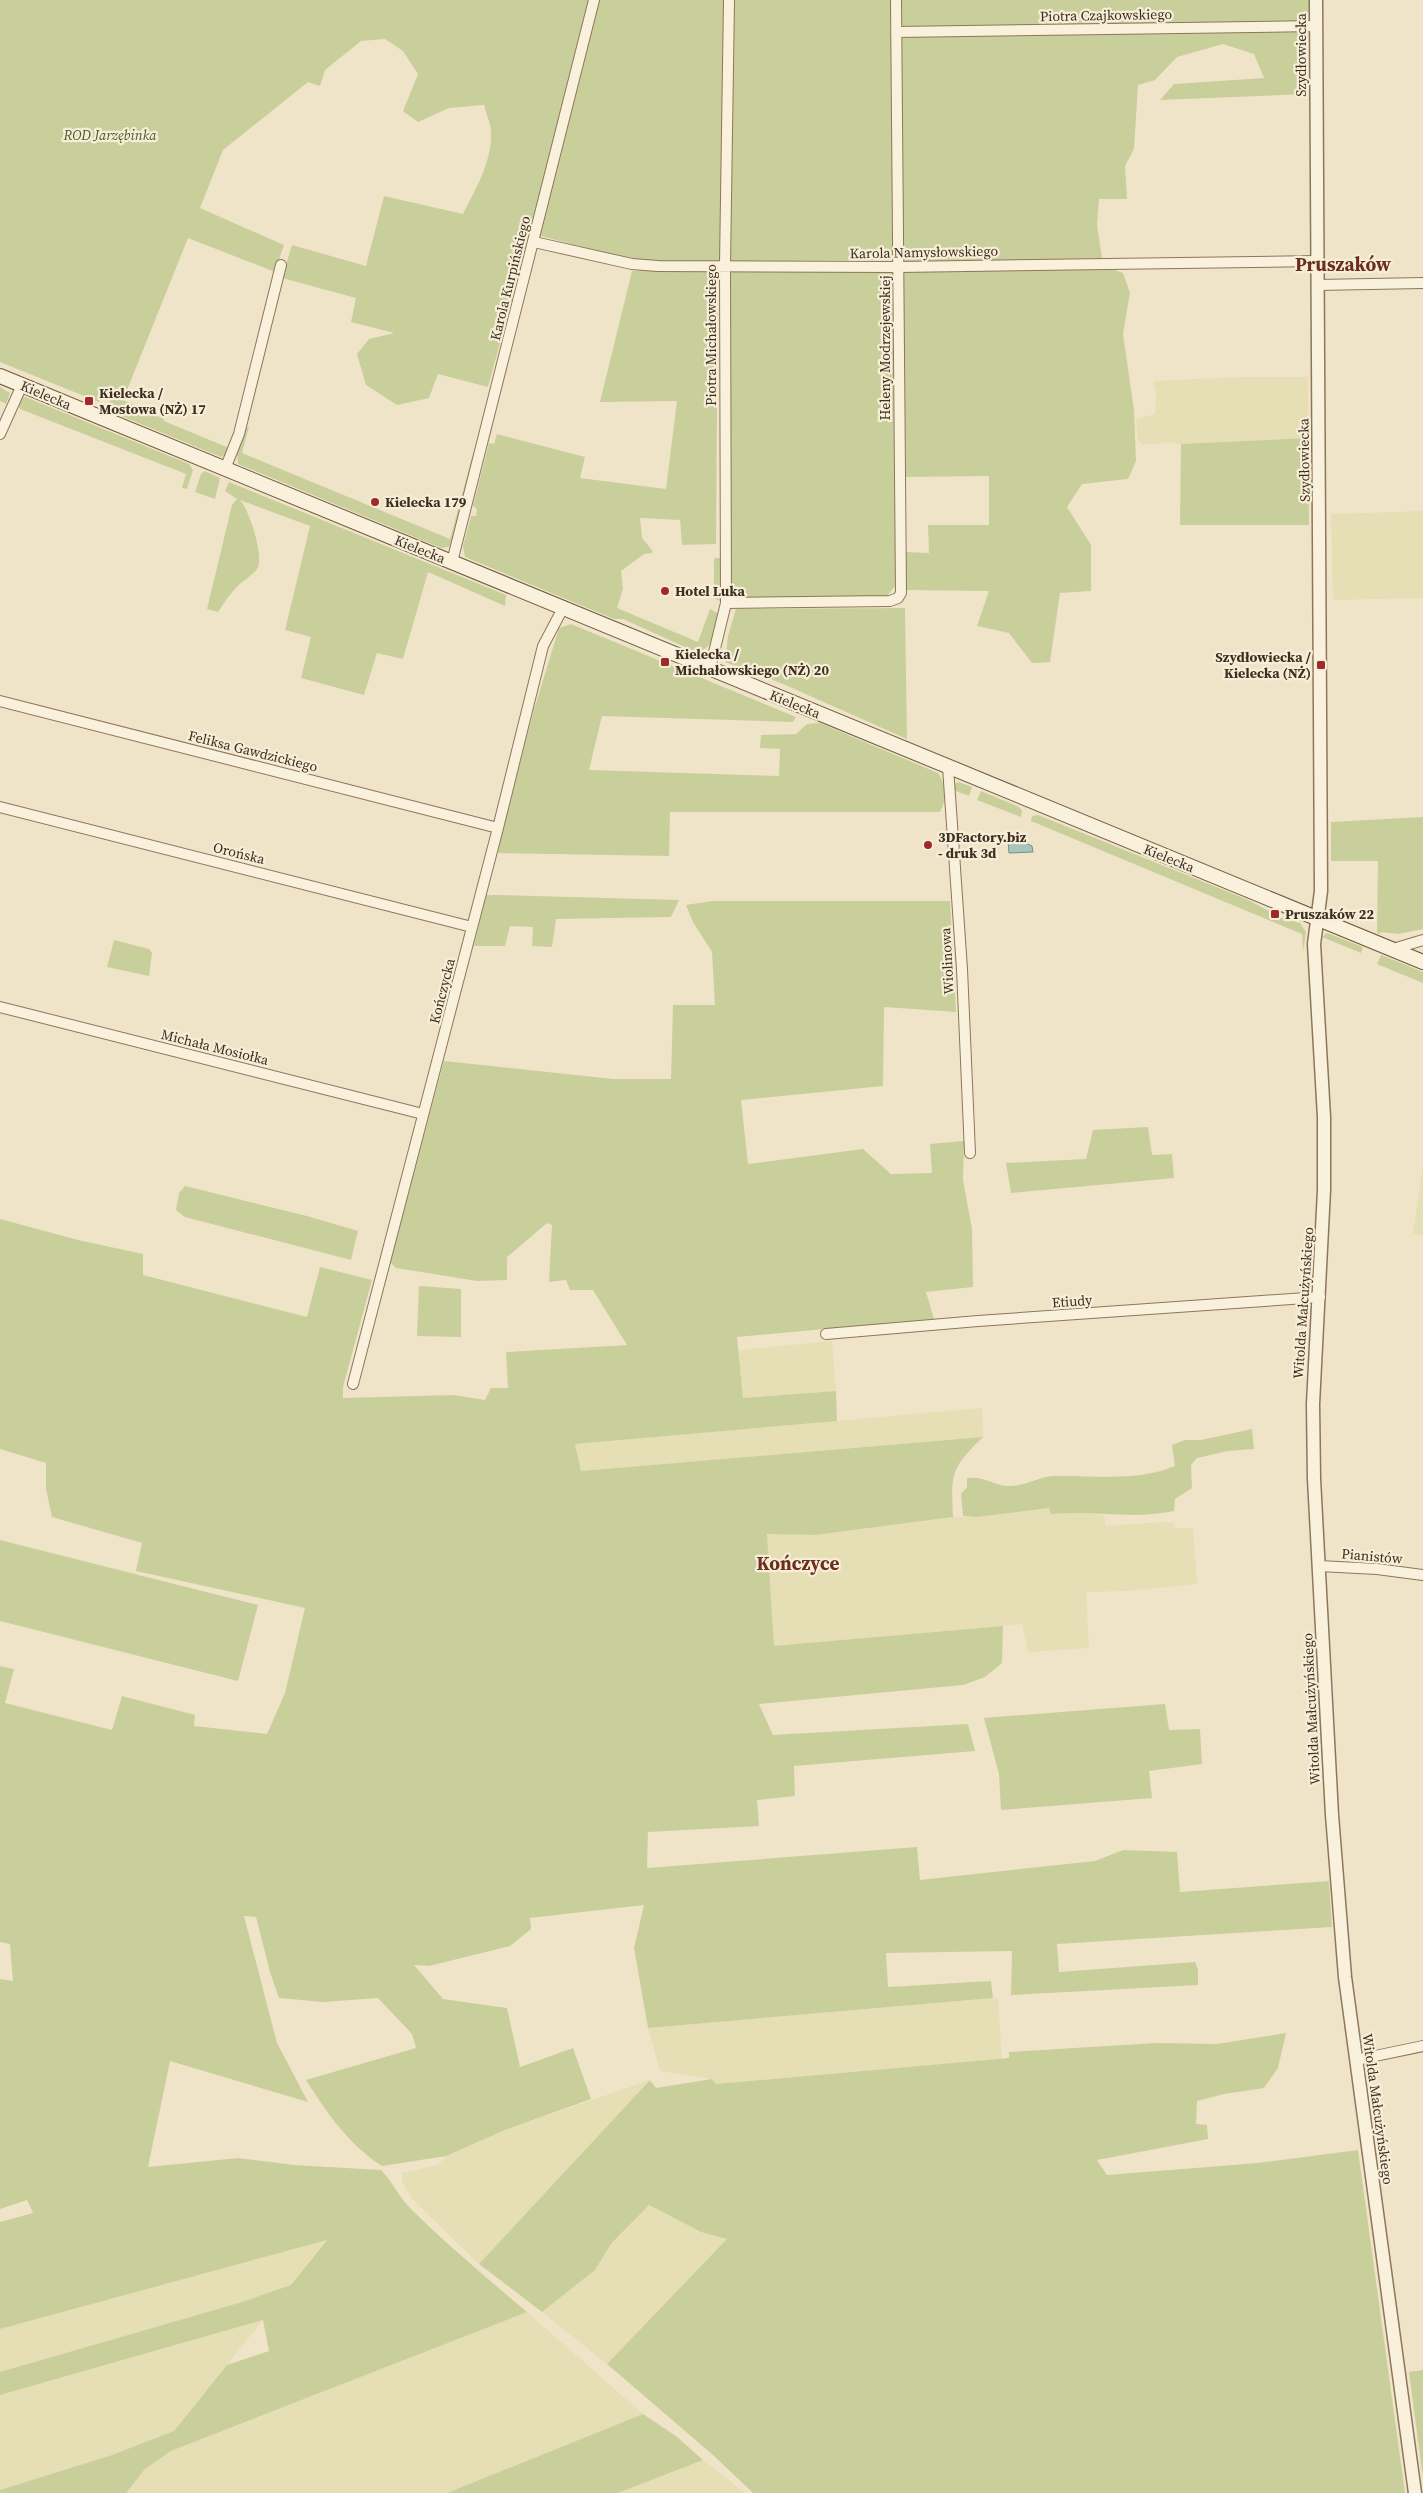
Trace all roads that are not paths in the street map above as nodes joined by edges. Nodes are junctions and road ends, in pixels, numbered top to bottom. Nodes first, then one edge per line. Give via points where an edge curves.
1 (594, 0) edge
2 (729, 0) edge
3 (896, 0) edge
4 (1316, 0) edge
5 (1316, 26) junction
6 (896, 32) junction
7 (534, 242) junction
8 (1317, 261) junction
9 (281, 265) dead end
10 (724, 266) junction
11 (898, 267) junction
12 (1423, 282) edge
13 (1317, 285) junction
14 (0, 376) edge
15 (22, 385) junction
16 (0, 434) edge
17 (225, 469) junction
18 (452, 562) junction
19 (726, 603) junction
20 (563, 608) junction
21 (710, 668) junction
22 (0, 701) edge
23 (948, 767) junction
24 (0, 807) edge
25 (498, 828) junction
26 (1319, 919) junction
27 (472, 927) junction
28 (1423, 940) edge
29 (1393, 949) junction
30 (1423, 962) edge
31 (0, 1007) edge
32 (423, 1114) junction
33 (970, 1153) dead end
34 (1320, 1297) junction
35 (826, 1334) dead end
36 (353, 1384) dead end
37 (1319, 1566) junction
38 (1423, 1575) edge
39 (1423, 2046) edge
40 (1356, 2060) junction
41 (1415, 2493) edge

1 - 7 street, Karola Kurpińskiego
2 - 10 street, Piotra Michałowskiego
3 - 6 street, Heleny Modrzejewskiej
4 - 5 street, Szydłowiecka
5 - 6 street, Piotra Czajkowskiego
5 - 8 street, Szydłowiecka
6 - 11 street, Heleny Modrzejewskiej
7 - 10 street, Karola Namysłowskiego via 632,264
7 - 18 street, Karola Kurpińskiego
8 - 11 street, Karola Namysłowskiego
8 - 13 street, Szydłowiecka
9 - 17 street via 239,434
10 - 11 street, Karola Namysłowskiego
10 - 19 street, Piotra Michałowskiego
11 - 19 street, Heleny Modrzejewskiej via 901,592 898,598 890,601
12 - 13 street
13 - 26 street, Szydłowiecka via 1321,719
14 - 15 main road, Kielecka
15 - 16 street
15 - 17 main road, Kielecka
17 - 18 main road, Kielecka
18 - 20 main road, Kielecka
19 - 21 street, Piotra Michałowskiego
20 - 21 main road, Kielecka
20 - 25 street, Kończycka via 543,646
21 - 23 main road, Kielecka
22 - 25 street, Feliksa Gawdzickiego
23 - 26 main road, Kielecka
23 - 33 street, Wiolinowa
24 - 27 street, Orońska
25 - 27 street, Kończycka
26 - 29 main road, Kielecka
26 - 34 street, Witolda Małcużyńskiego via 1314,944 1324,1117
27 - 32 street, Kończycka
28 - 29 street
29 - 30 main road, Kielecka
31 - 32 street, Michała Mosiołka
32 - 36 street, Kończycka
34 - 35 street, Etiudy
34 - 37 street, Witolda Małcużyńskiego via 1313,1404
37 - 38 street, Pianistów
37 - 40 street, Witolda Małcużyńskiego via 1336,1884
39 - 40 street
40 - 41 street, Witolda Małcużyńskiego

